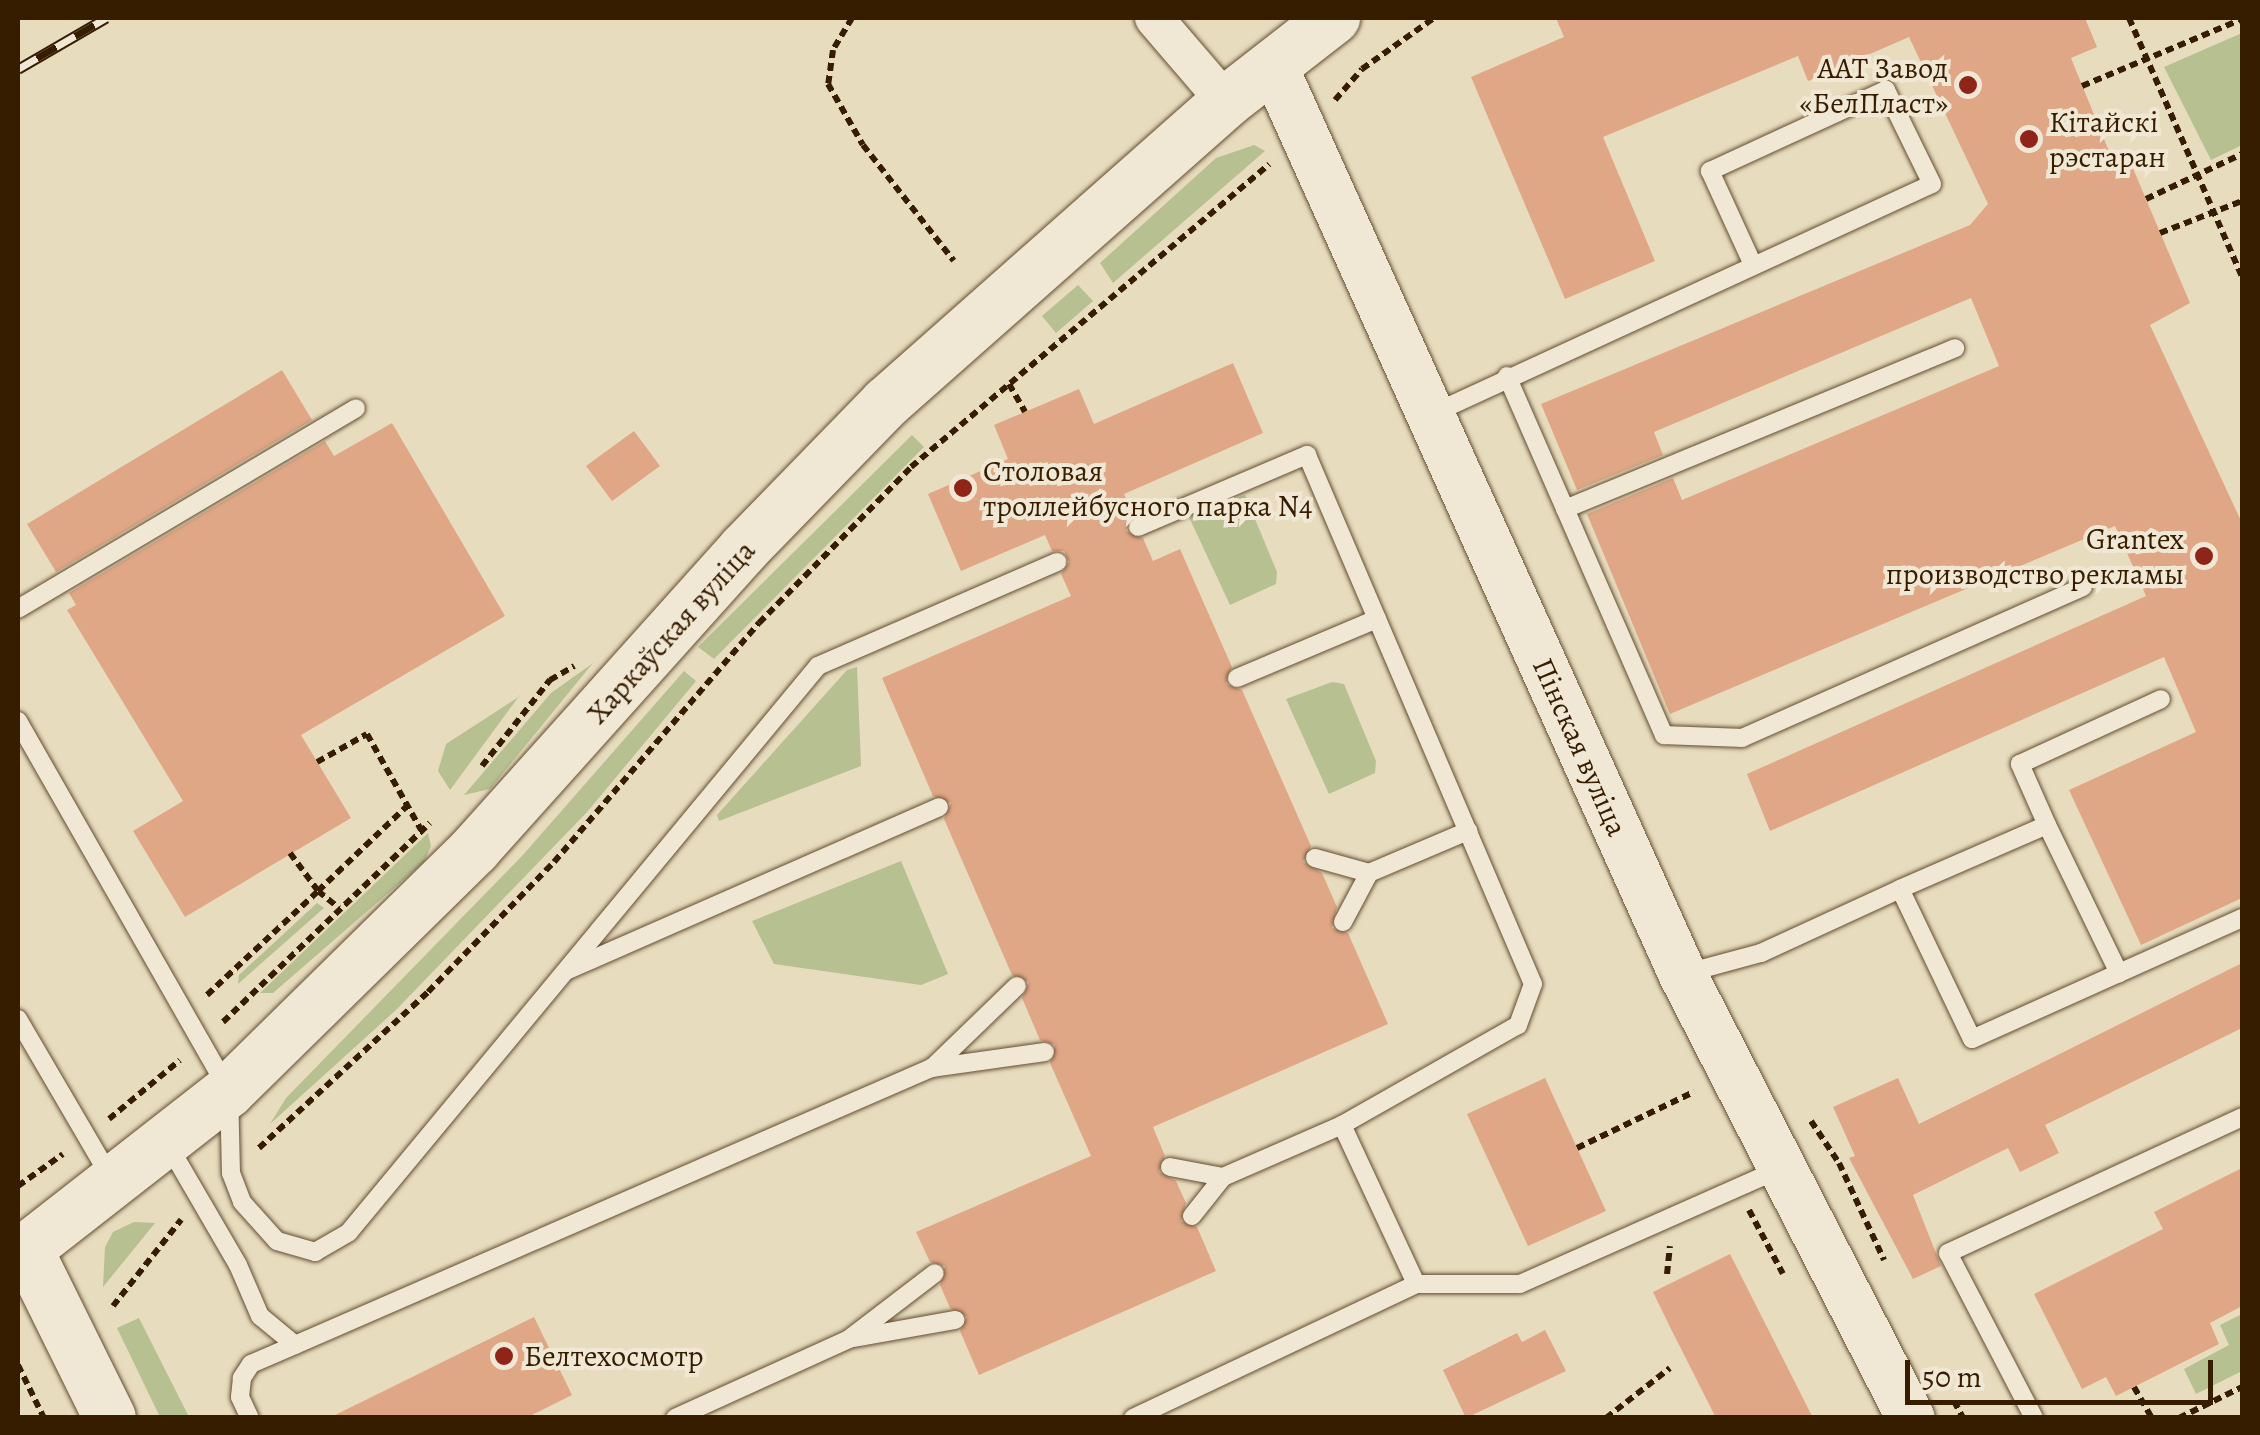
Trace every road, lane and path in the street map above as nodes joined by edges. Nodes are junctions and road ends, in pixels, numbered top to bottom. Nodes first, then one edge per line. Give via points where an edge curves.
1 (852, 18) edge
2 (1154, 18) edge
3 (1334, 18) edge
4 (1434, 18) edge
5 (2130, 18) edge
6 (2242, 18) edge
7 (2148, 58) junction
8 (1273, 65) junction
9 (2082, 86) dead end
10 (1226, 102) junction
11 (1304, 136) junction
12 (2242, 154) edge
13 (2199, 173) junction
14 (2146, 199) dead end
15 (2242, 201) edge
16 (2212, 214) junction
17 (2160, 234) dead end
18 (954, 261) dead end
19 (1754, 265) junction
20 (2242, 277) edge
21 (1956, 348) dead end
22 (1507, 376) junction
23 (1009, 384) junction
24 (356, 408) dead end
25 (1026, 412) dead end
26 (1431, 415) junction
27 (1565, 510) junction
28 (1138, 527) dead end
29 (1056, 562) dead end
30 (2084, 587) dead end
31 (18, 609) edge
32 (1377, 619) junction
33 (1236, 678) dead end
34 (2161, 699) dead end
35 (18, 721) edge
36 (317, 762) dead end
37 (408, 806) junction
38 (938, 808) dead end
39 (444, 813) dead end
40 (2048, 825) junction
41 (421, 830) junction
42 (1468, 831) junction
43 (290, 854) dead end
44 (1316, 858) dead end
45 (1369, 873) junction
46 (1900, 889) junction
47 (318, 891) junction
48 (340, 908) junction
49 (2242, 918) edge
50 (1343, 922) dead end
51 (563, 973) junction
52 (1683, 974) junction
53 (2119, 974) junction
54 (1017, 986) dead end
55 (188, 1013) junction
56 (18, 1019) edge
57 (202, 1042) junction
58 (1046, 1052) dead end
59 (931, 1068) junction
60 (229, 1090) junction
61 (1694, 1092) dead end
62 (2242, 1118) edge
63 (1342, 1125) junction
64 (87, 1138) junction
65 (166, 1142) junction
66 (1577, 1148) dead end
67 (1170, 1167) dead end
68 (1780, 1168) junction
69 (231, 1173) junction
70 (1223, 1176) junction
71 (114, 1183) junction
72 (18, 1186) edge
73 (199, 1197) junction
74 (1192, 1216) dead end
75 (22, 1253) edge
76 (935, 1273) dead end
77 (1416, 1284) junction
78 (113, 1306) dead end
79 (955, 1320) dead end
80 (849, 1339) junction
81 (295, 1345) junction
82 (18, 1364) edge
83 (1670, 1368) dead end
84 (2134, 1387) dead end
85 (2242, 1387) edge
86 (681, 1415) edge
87 (44, 1418) edge
88 (110, 1418) edge
89 (250, 1418) edge
90 (715, 1418) edge
91 (1133, 1418) edge
92 (1606, 1418) edge
93 (1911, 1418) edge
94 (2034, 1418) edge
95 (2152, 1418) edge
96 (2179, 1418) edge

1 - 18 path via 833,50 828,84 863,146
2 - 10 street
3 - 8 main road, Харкаўская вуліца
4 - 11 path via 1362,69
5 - 7 path
6 - 7 path
7 - 9 path
7 - 13 path
8 - 10 main road, Харкаўская вуліца
8 - 11 street, Пінская вуліца
10 - 60 main road, Харкаўская вуліца via 886,403 744,549 475,849
11 - 23 path
11 - 26 street, Пінская вуліца
12 - 13 path
13 - 14 path
13 - 16 path
15 - 16 path
16 - 17 path
16 - 20 path
19 - 19 lane via 1932,184 1886,90 1710,171
19 - 22 lane
21 - 27 lane
22 - 26 lane
22 - 27 lane
23 - 25 path
23 - 69 path via 911,468 759,623 554,862 428,992
24 - 31 lane
26 - 52 street, Пінская вуліца
27 - 30 lane via 1664,736 1742,738
28 - 32 lane via 1307,455
29 - 51 lane via 818,666
32 - 33 lane
32 - 42 lane
34 - 40 lane via 2020,764
35 - 55 lane
36 - 37 path via 368,734
37 - 41 path
37 - 47 path
38 - 51 lane
39 - 41 path
40 - 46 lane
40 - 53 lane
41 - 48 path
42 - 45 lane
42 - 63 lane via 1534,984 1518,1025
43 - 47 path
44 - 45 lane
45 - 50 lane
46 - 52 lane via 1761,953
46 - 53 lane via 1972,1039
47 - 48 path
47 - 55 path
48 - 57 path
49 - 53 lane
51 - 69 lane via 349,1232 316,1252 278,1241 242,1202
52 - 68 street, Пінская вуліца
54 - 59 lane
55 - 57 lane
56 - 64 lane
57 - 60 lane
57 - 64 path
58 - 59 lane
59 - 81 lane
60 - 65 main road, Харкаўская вуліца
60 - 69 lane
61 - 66 path
62 - 94 lane via 1948,1253
63 - 70 lane
63 - 77 lane
64 - 71 lane
64 - 72 path
65 - 71 main road, Харкаўская вуліца
65 - 73 lane
67 - 70 lane
68 - 77 lane via 1520,1284
68 - 93 street, Пінская вуліца
70 - 74 lane
71 - 75 main road, Харкаўская вуліца
73 - 78 path
73 - 81 lane via 260,1316
75 - 88 main road
76 - 80 lane
77 - 91 lane
79 - 80 lane
80 - 86 lane
81 - 89 lane via 251,1364 242,1378 240,1398
82 - 87 path
83 - 92 path
84 - 95 path
85 - 96 path
86 - 90 lane

